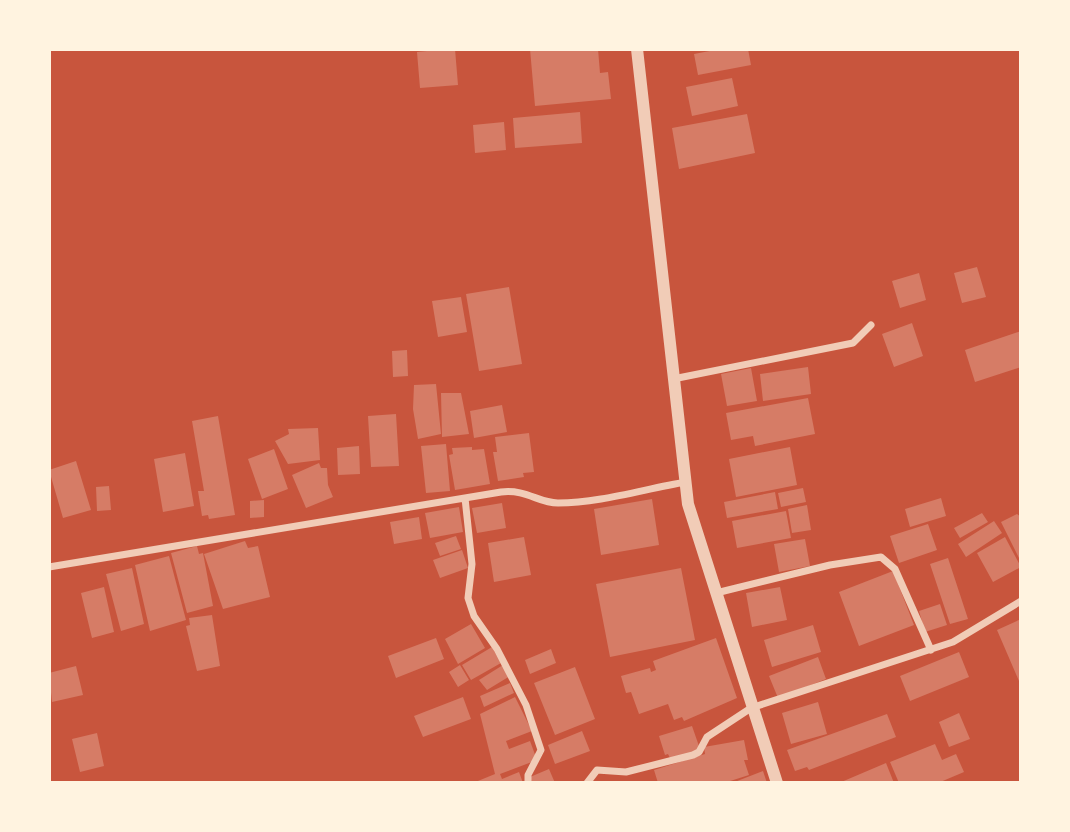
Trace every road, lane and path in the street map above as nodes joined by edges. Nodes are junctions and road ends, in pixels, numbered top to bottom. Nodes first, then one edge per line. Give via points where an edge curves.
1 (636, 49) edge
2 (871, 325) dead end
3 (673, 379) junction
4 (686, 482) junction
5 (465, 498) junction
6 (49, 567) edge
7 (715, 593) junction
8 (1021, 601) edge
9 (931, 650) junction
10 (751, 708) junction
11 (528, 783) edge
12 (587, 783) edge
13 (777, 783) edge

1 - 3 street
2 - 3 street via 853,343
3 - 4 street
4 - 5 street via 575,503 554,503 514,491
4 - 7 street via 688,504
5 - 6 street
5 - 11 street via 472,564 468,598 526,705 541,750
7 - 9 street via 881,557 895,569
7 - 10 street
8 - 9 street via 979,629
9 - 10 street
10 - 12 street via 707,737 693,755 626,772 597,770
10 - 13 street

